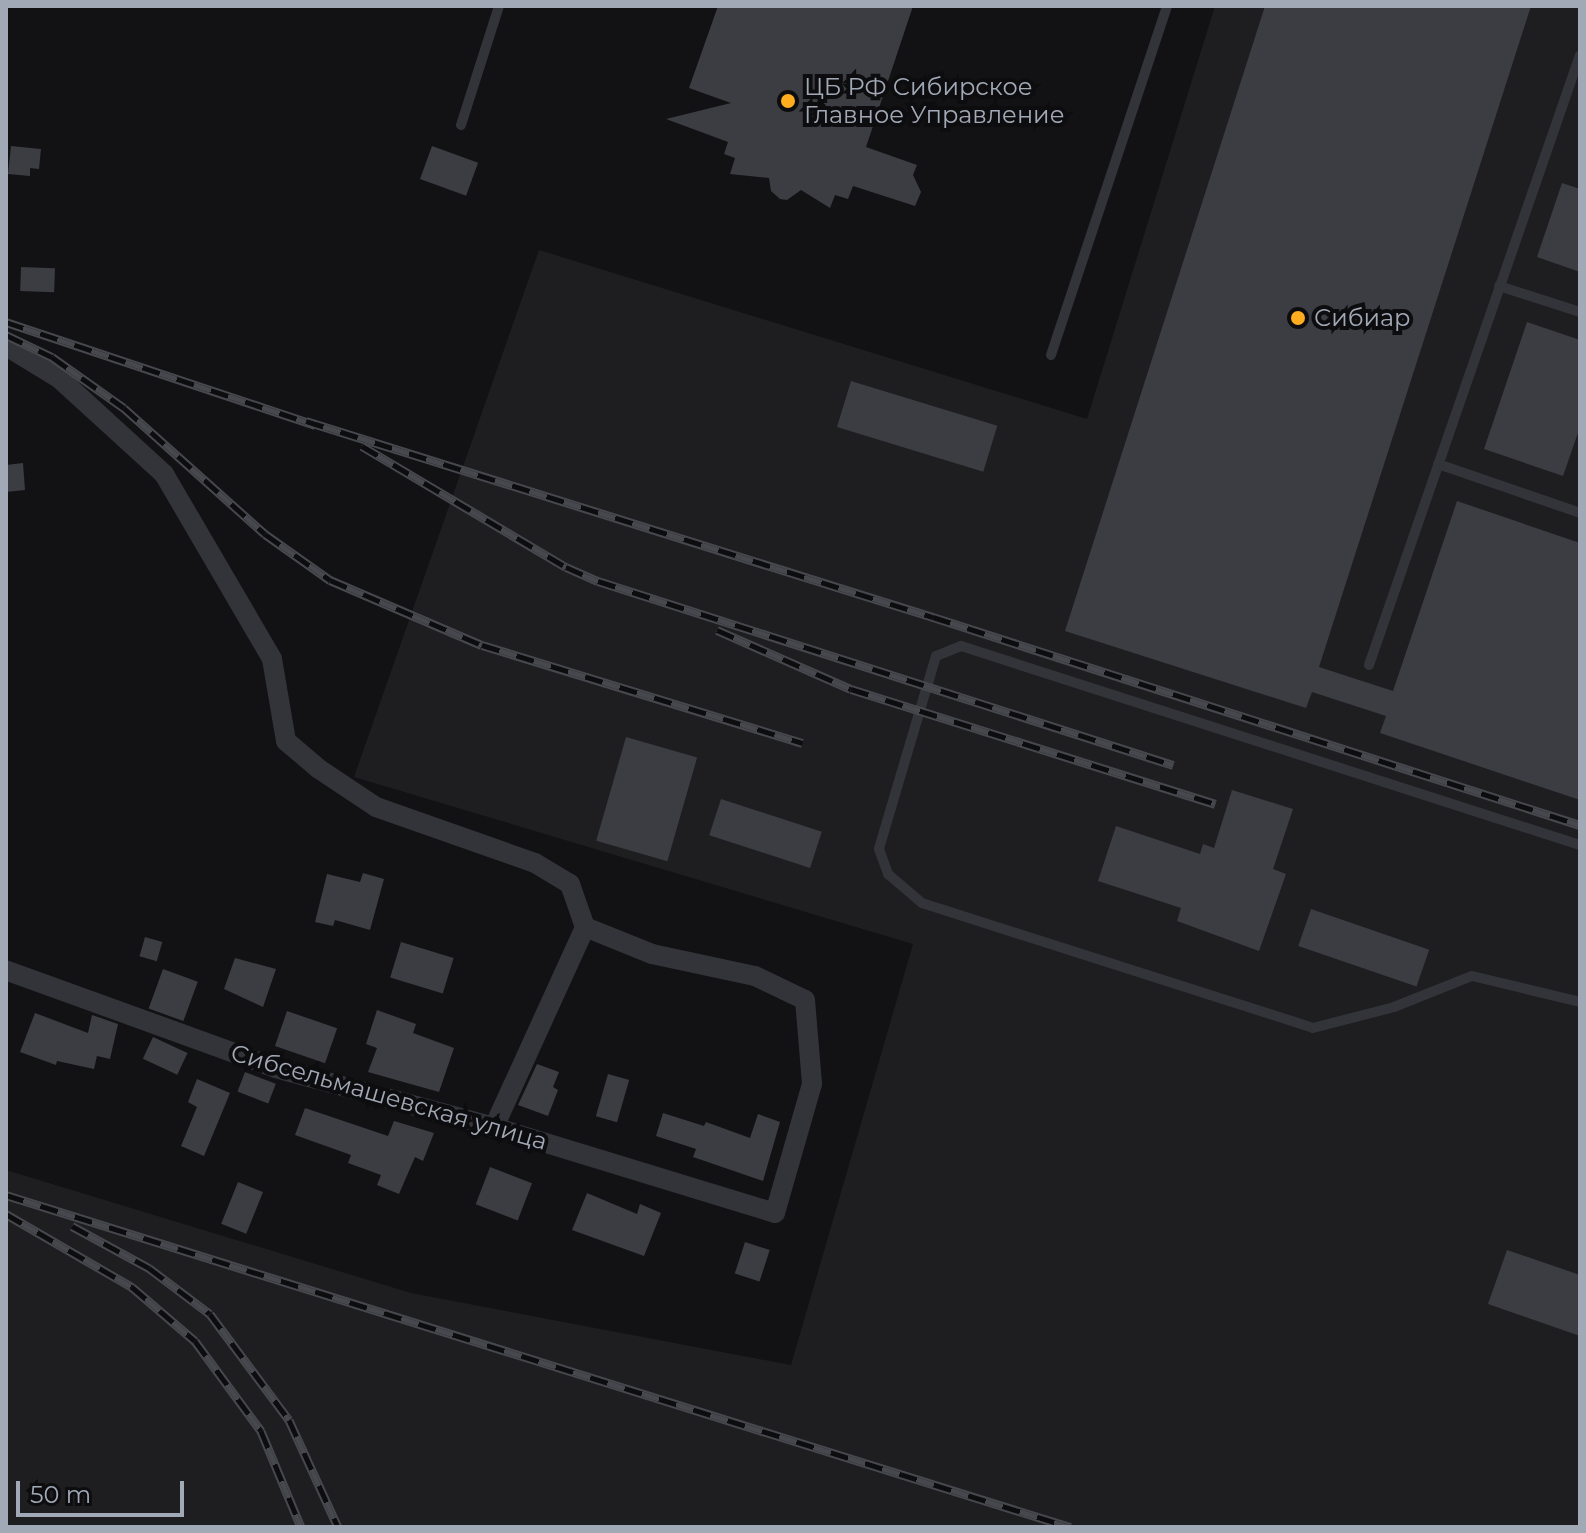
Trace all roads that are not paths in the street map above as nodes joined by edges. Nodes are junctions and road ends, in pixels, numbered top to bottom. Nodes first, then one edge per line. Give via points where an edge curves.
1 (499, 6) edge
2 (1167, 6) edge
3 (1580, 55) edge
4 (461, 125) dead end
5 (1499, 286) junction
6 (1580, 312) edge
7 (6, 346) edge
8 (1051, 355) dead end
9 (1438, 464) junction
10 (1580, 513) edge
11 (1369, 665) dead end
12 (1580, 845) edge
13 (585, 927) junction
14 (6, 970) edge
15 (1580, 1002) edge
16 (494, 1127) junction

1 - 4 lane
2 - 8 lane
3 - 5 lane
5 - 6 lane
5 - 9 lane
7 - 13 street via 60,379 164,474 272,659 286,741 376,807 535,863 570,884
9 - 10 lane
9 - 11 lane
12 - 15 lane via 961,646 936,656 879,849 888,874 922,903 1313,1028 1394,1007 1472,976
13 - 16 street
13 - 16 street, Сибсельмашевская улица via 652,954 755,976 805,1000 812,1084 775,1213
14 - 16 street, Сибсельмашевская улица via 276,1068

